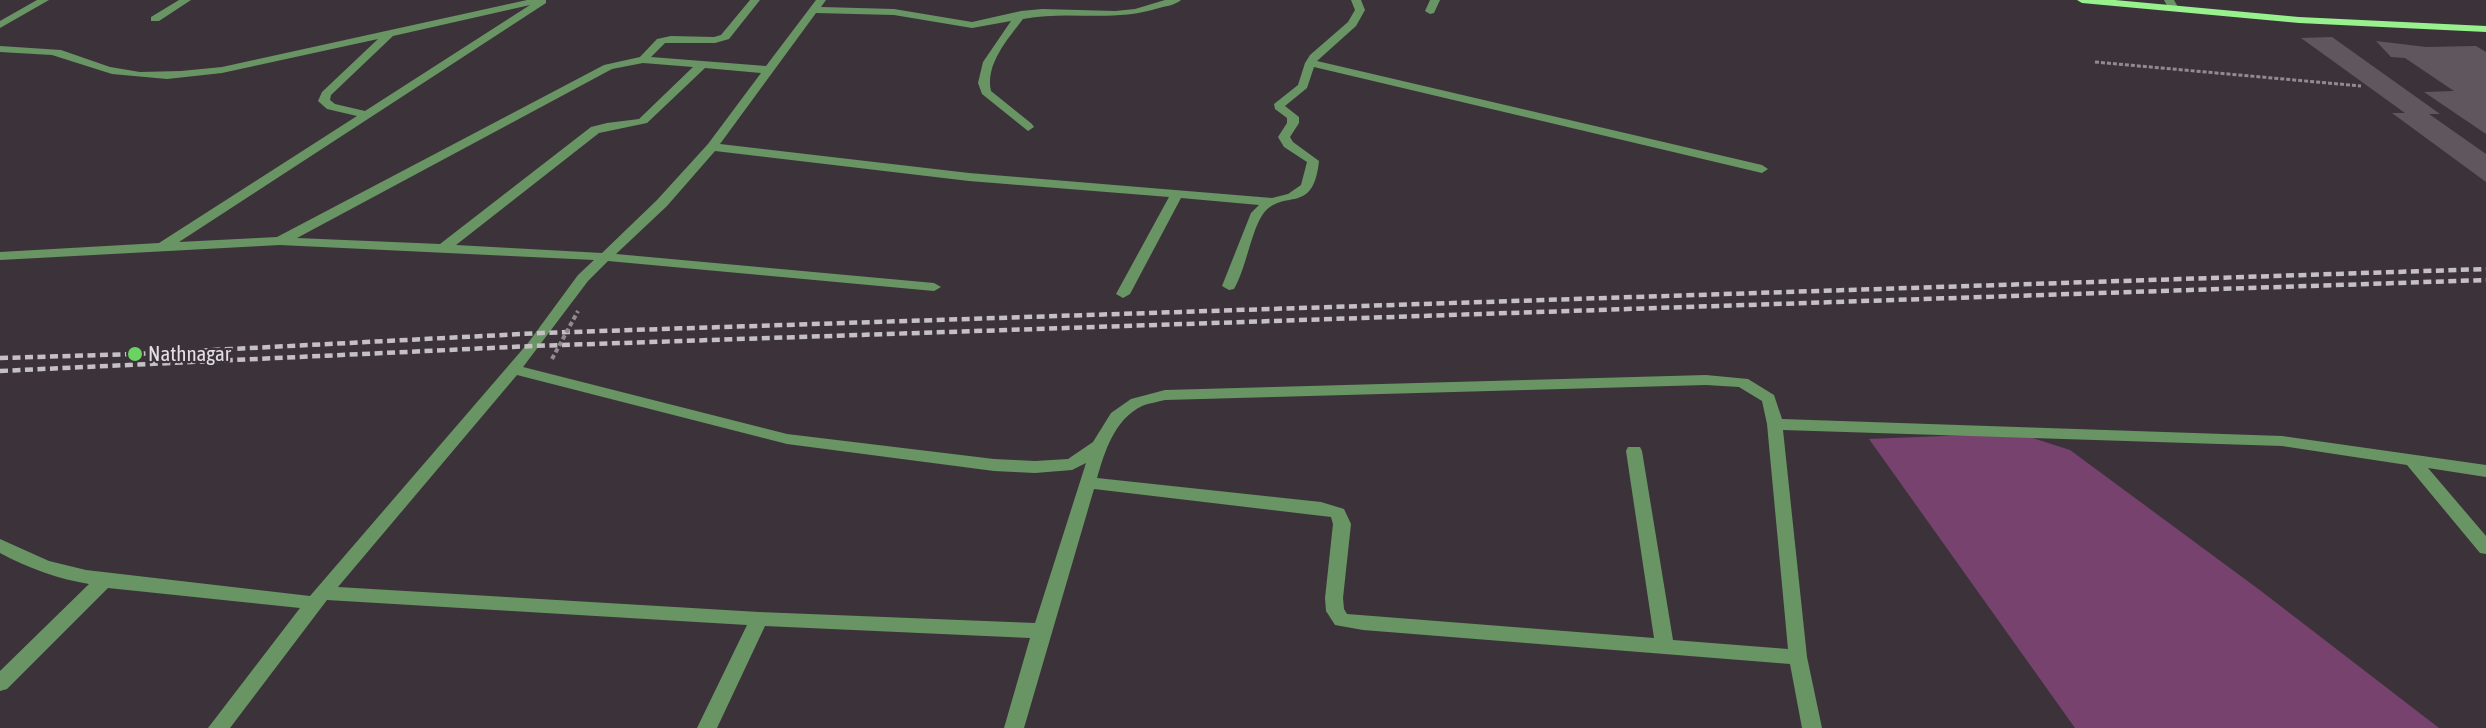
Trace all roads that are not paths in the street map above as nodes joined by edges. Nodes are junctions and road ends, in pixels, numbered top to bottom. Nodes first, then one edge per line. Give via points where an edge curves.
1 (44, 0) edge
2 (186, 0) edge
3 (541, 0) edge
4 (546, 0) edge
5 (754, 0) edge
6 (1176, 0) edge
7 (1356, 0) edge
8 (1435, 0) edge
9 (2082, 0) edge
10 (2097, 1) edge
11 (2171, 4) edge
12 (817, 5) edge
13 (1430, 10) dead end
14 (1020, 14) junction
15 (155, 19) dead end
16 (0, 25) edge
17 (2486, 29) edge
18 (390, 33) junction
19 (0, 49) edge
20 (644, 60) junction
21 (1310, 63) junction
22 (702, 65) junction
23 (770, 70) junction
24 (367, 115) junction
25 (1028, 127) dead end
26 (712, 147) junction
27 (1762, 169) dead end
28 (1177, 194) junction
29 (1273, 202) junction
30 (280, 241) junction
31 (445, 247) junction
32 (160, 248) junction
33 (0, 255) edge
34 (606, 257) junction
35 (1229, 286) dead end
36 (934, 287) dead end
37 (1123, 294) dead end
38 (513, 369) junction
39 (1775, 424) junction
40 (1099, 446) junction
41 (1634, 451) dead end
42 (2412, 460) junction
43 (2486, 471) edge
44 (1088, 483) junction
45 (1, 547) edge
46 (2486, 548) edge
47 (104, 581) junction
48 (318, 598) junction
49 (759, 619) junction
50 (1042, 631) junction
51 (1665, 647) junction
52 (1798, 657) junction
53 (0, 683) edge
54 (218, 728) edge
55 (707, 728) edge
56 (1014, 728) edge
57 (1812, 728) edge

1 - 16 street
2 - 15 street
3 - 18 street
4 - 24 street
5 - 20 street via 724,38 661,41
6 - 14 street via 1125,13
7 - 21 street via 1359,15
8 - 13 street
9 - 10 main road
10 - 11 main road
11 - 17 main road via 2299,20
12 - 14 street via 972,25
12 - 23 street
14 - 25 street via 987,65 982,85
18 - 19 street via 222,70 158,77 109,71 53,52
18 - 24 street via 326,94 324,101 331,107
20 - 22 street
20 - 30 street via 624,62 588,76
21 - 27 street
21 - 29 street via 1303,86 1279,107 1293,117 1284,137 1288,144 1313,161 1311,179 1302,194
22 - 23 street
22 - 31 street via 643,121 595,130
23 - 26 street
24 - 32 street
26 - 28 street via 969,177
26 - 34 street via 662,204
28 - 29 street
28 - 37 street
29 - 35 street via 1257,213
30 - 31 street
30 - 32 street
31 - 34 street
32 - 33 street
34 - 36 street
34 - 38 street via 566,298
38 - 40 street via 787,439 1035,467 1072,464
38 - 48 street
39 - 40 street via 1769,399 1743,382 1706,380 1165,395 1136,403 1116,417
39 - 42 street via 2282,441
39 - 52 street
40 - 44 street
41 - 51 street
42 - 43 street
42 - 46 street
44 - 50 street
44 - 51 street via 1338,513 1342,524 1334,598 1335,611 1342,620
45 - 47 street via 56,572
47 - 48 street
47 - 53 street
48 - 49 street
48 - 54 street
49 - 50 street
49 - 55 street
50 - 56 street
51 - 52 street
52 - 57 street

